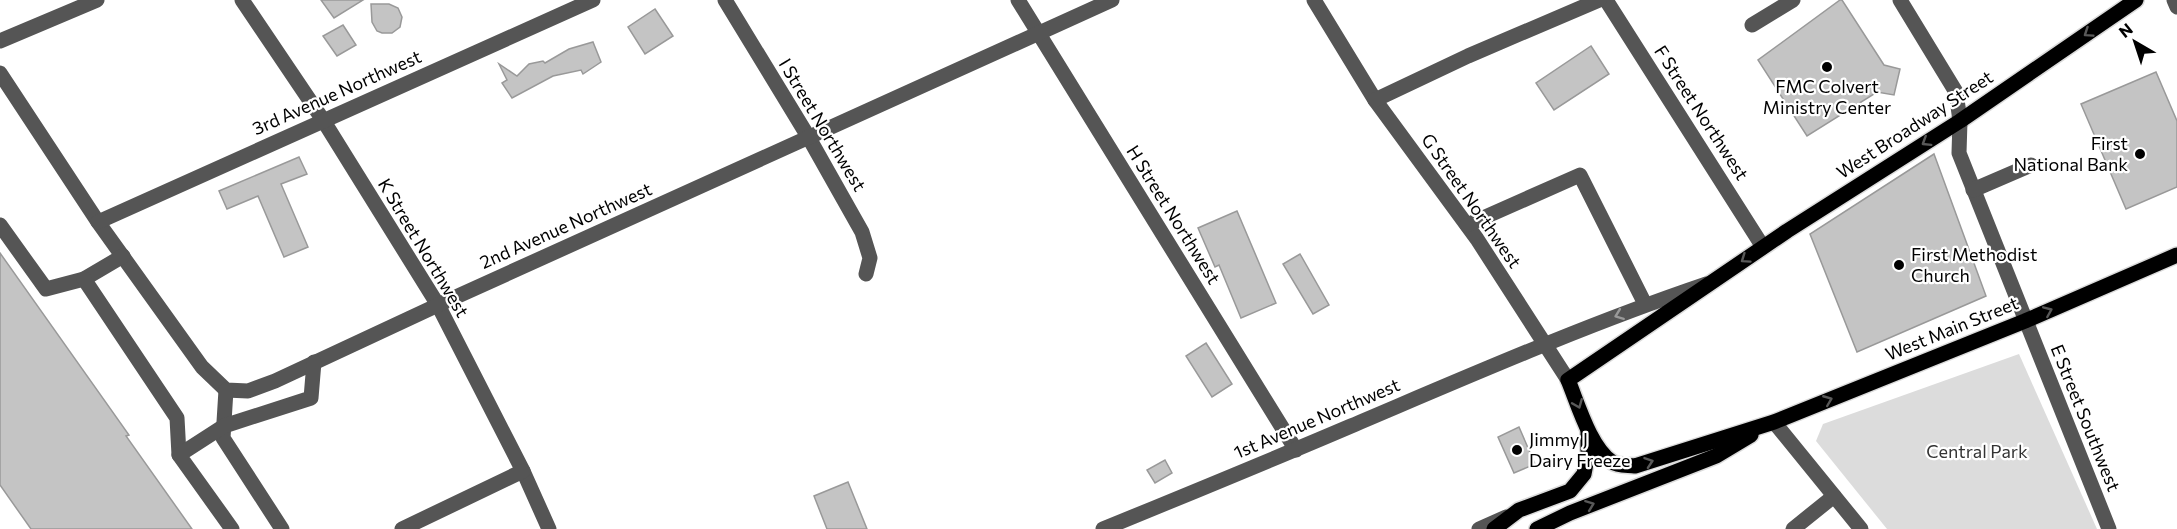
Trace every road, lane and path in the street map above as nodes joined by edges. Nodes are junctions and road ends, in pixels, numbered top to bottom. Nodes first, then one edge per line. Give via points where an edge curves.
1 (97, 0) edge
2 (242, 0) edge
3 (592, 0) edge
4 (725, 0) edge
5 (1018, 0) edge
6 (1112, 0) edge
7 (1314, 0) edge
8 (1599, 0) edge
9 (1606, 0) edge
10 (1793, 0) edge
11 (1900, 0) edge
12 (2136, 0) edge
13 (2174, 0) edge
14 (2177, 7) edge
15 (1752, 25) dead end
16 (1039, 34) junction
17 (0, 41) edge
18 (0, 73) edge
19 (1375, 100) junction
20 (323, 120) junction
21 (1960, 121) junction
22 (809, 138) junction
23 (2031, 165) dead end
24 (1973, 190) junction
25 (98, 222) junction
26 (0, 225) edge
27 (1467, 225) junction
28 (1763, 246) junction
29 (2177, 255) edge
30 (123, 256) junction
31 (866, 274) dead end
32 (84, 279) junction
33 (1713, 281) junction
34 (1645, 304) junction
35 (438, 305) junction
36 (2025, 321) junction
37 (1545, 343) junction
38 (314, 363) junction
39 (1568, 380) junction
40 (226, 390) junction
41 (1774, 422) junction
42 (224, 426) junction
43 (1588, 429) junction
44 (1296, 450) junction
45 (179, 455) junction
46 (523, 471) junction
47 (1834, 496) junction
48 (1519, 510) junction
49 (232, 529) edge
50 (282, 529) edge
51 (402, 529) edge
52 (549, 529) edge
53 (1103, 529) edge
54 (1479, 529) edge
55 (1494, 529) edge
56 (1537, 529) edge
57 (1793, 529) edge
58 (1861, 529) edge
59 (2109, 529) edge

1 - 17 street
2 - 20 street, K Street Northwest
3 - 20 street, 3rd Avenue Northwest
4 - 22 street, I Street Northwest
5 - 16 street, H Street Northwest
6 - 16 street, 2nd Avenue Northwest
7 - 19 street, G Street Northwest
8 - 19 street
9 - 28 street, F Street Northwest
10 - 15 street
11 - 21 street, E Street Southwest via 1956,92
12 -> 21 main road, West Broadway Street
13 - 14 street
16 - 22 street, 2nd Avenue Northwest
16 - 44 street, H Street Northwest
18 - 25 street
19 - 27 street, G Street Northwest
20 - 25 street, 3rd Avenue Northwest
20 - 35 street, K Street Northwest
21 - 24 street, E Street Southwest via 1959,153
21 -> 28 main road, West Broadway Street
22 - 31 street, I Street Northwest via 862,231 870,258
22 - 35 street, 2nd Avenue Northwest
23 - 24 street
24 - 36 street, E Street Southwest
25 - 30 street
26 - 32 street via 46,289
27 - 34 street via 1580,175
27 - 37 street, G Street Northwest
28 -> 33 main road, West Broadway Street
36 -> 29 main road, West Main Street
30 - 32 street
30 - 40 street via 202,367
32 - 45 street via 177,418
33 - 34 street, West Broadway Street
33 - 39 main road, West Broadway Street
34 -> 37 street, West Broadway Street
35 - 38 street, 2nd Avenue Northwest
35 - 46 street, K Street Northwest
41 -> 36 main road, West Main Street
36 - 59 street, E Street Southwest
37 - 39 street, G Street Northwest
37 - 44 street, 1st Avenue Northwest
38 - 40 street, 2nd Avenue Northwest via 248,390
38 - 42 street via 311,398
39 -> 43 main road, G Street Northwest
40 - 42 street
43 -> 41 main road, West Main Street via 1598,448 1613,463 1635,466
41 - 47 street
56 -> 41 main road, West Main Street via 1716,456
42 - 45 street
42 - 50 street via 223,438
43 - 48 main road via 1584,474 1570,491
44 - 53 street, 1st Avenue Northwest
45 - 49 street
46 - 51 street
46 - 52 street, K Street Northwest
47 - 57 street
47 - 58 street
48 - 54 street
48 - 55 main road

